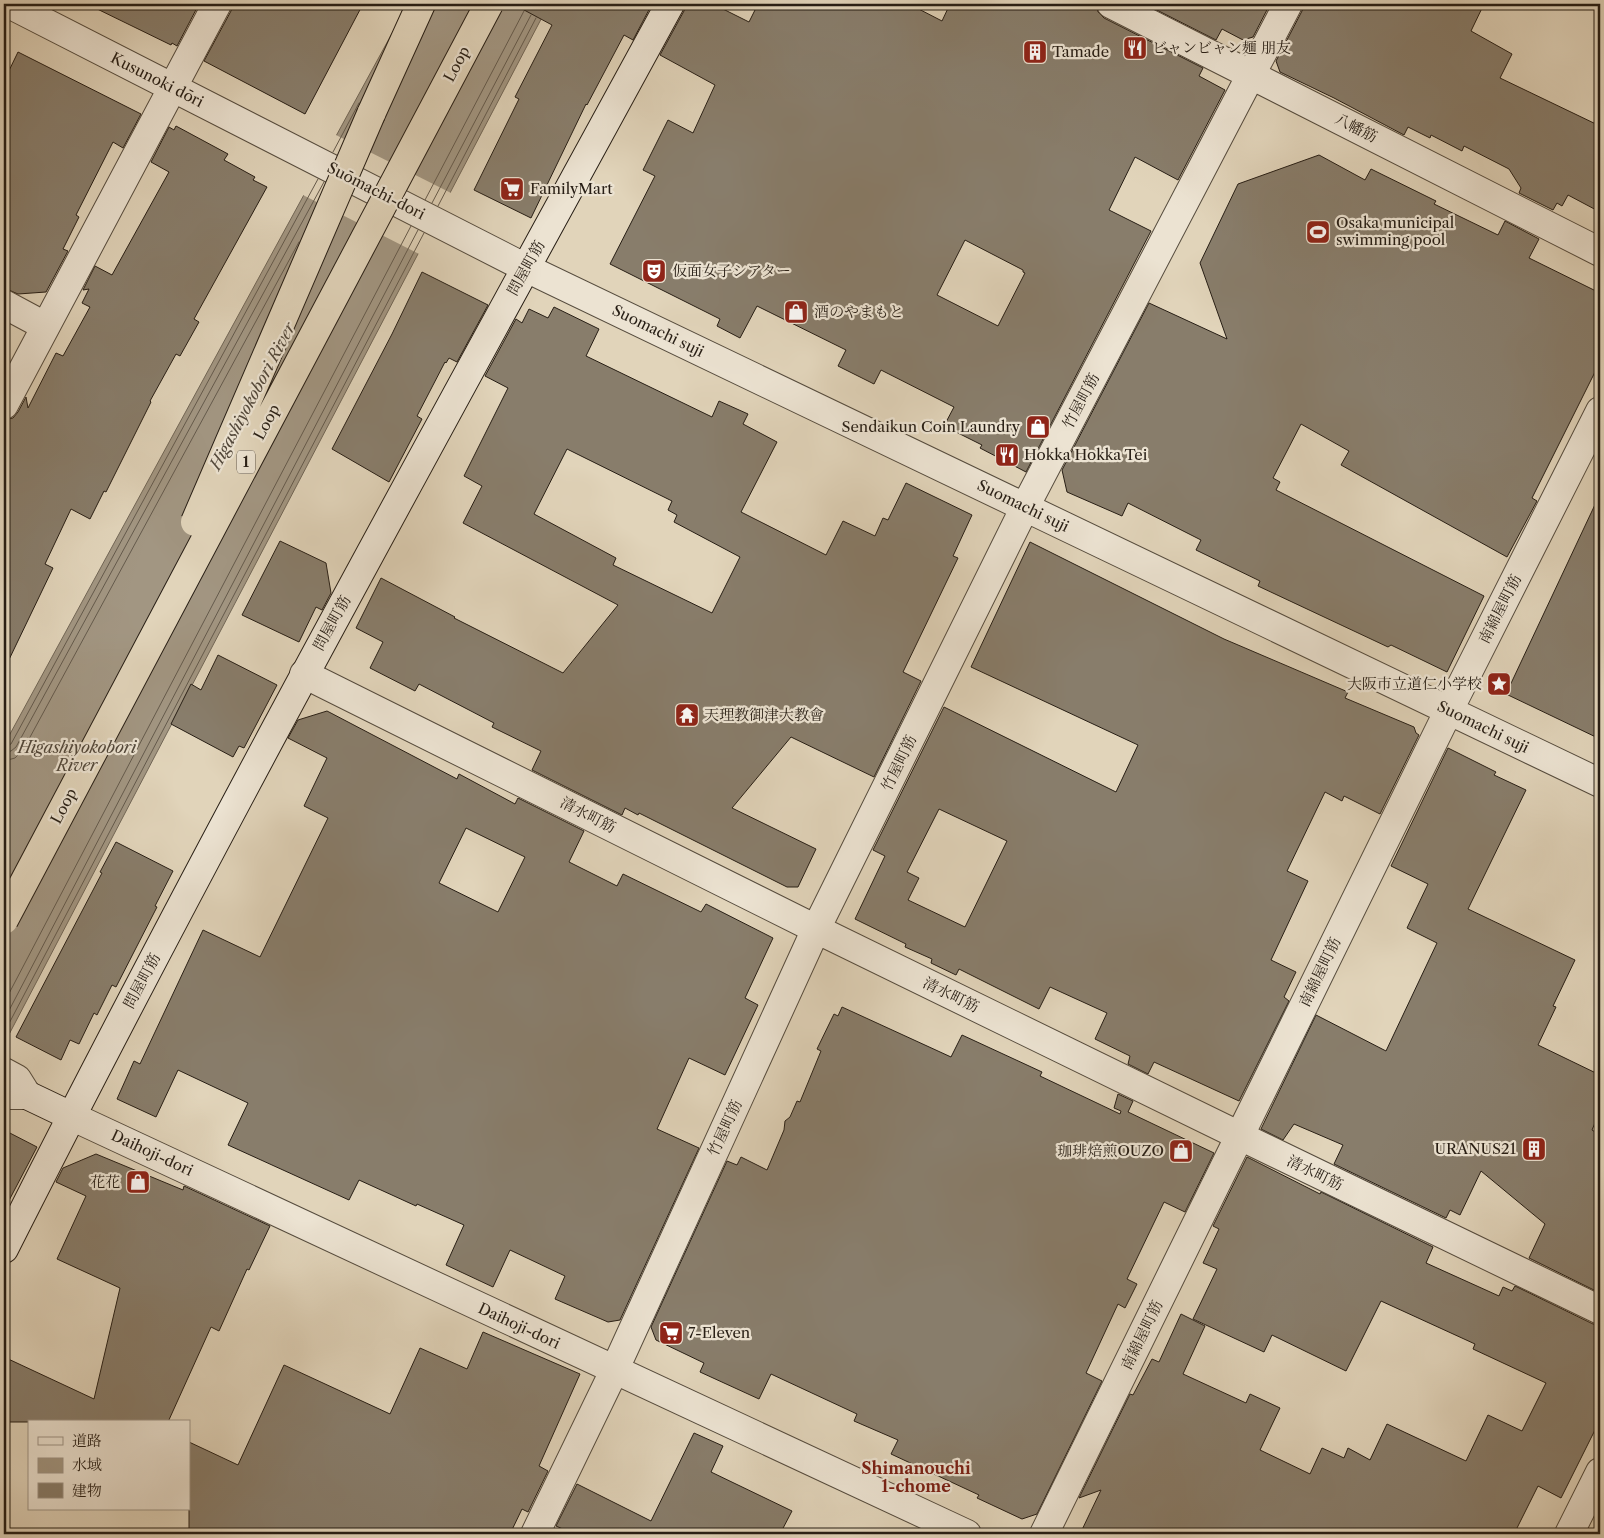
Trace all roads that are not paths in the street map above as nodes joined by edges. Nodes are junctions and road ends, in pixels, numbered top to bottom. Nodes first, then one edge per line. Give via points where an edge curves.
1 (9, 4) edge
2 (217, 4) edge
3 (421, 4) edge
4 (489, 4) edge
5 (670, 4) edge
6 (1111, 4) edge
7 (1288, 4) edge
8 (1252, 75) junction
9 (174, 88) junction
10 (304, 155) joint
11 (447, 227) joint
12 (1600, 252) edge
13 (526, 268) junction
14 (4, 304) edge
15 (45, 326) junction
16 (4, 405) edge
17 (1600, 411) edge
18 (1025, 507) junction
19 (304, 674) junction
20 (117, 705) junction
21 (1449, 710) junction
22 (1600, 783) edge
23 (4, 920) edge
24 (816, 929) junction
25 (4, 1072) edge
26 (16, 1095) edge
27 (71, 1116) junction
28 (1240, 1136) junction
29 (4, 1249) edge
30 (1600, 1310) edge
31 (614, 1371) junction
32 (1600, 1472) edge
33 (535, 1534) edge
34 (966, 1534) edge
35 (1044, 1534) edge
36 (1569, 1534) edge

1 - 9 street, Kusunoki dōri
2 - 9 street
3 - 20 highway, bridge
4 - 20 highway, Loop / 1, bridge
5 - 13 street, 問屋町筋
6 - 8 street, 八幡筋
7 - 8 street, 竹屋町筋
8 - 12 street, 八幡筋
8 - 18 street, 竹屋町筋
9 - 10 street, Kusunoki dōri
9 - 15 street
10 - 11 street, Suōmachi-dori, bridge
11 - 13 street, Suomachi suji
13 - 18 street, Suomachi suji
13 - 19 street, 問屋町筋
14 - 15 street
15 - 16 street
17 - 21 street, 南綿屋町筋
18 - 21 street, Suomachi suji
18 - 24 street, 竹屋町筋
19 - 24 street, 清水町筋
19 - 27 street, 問屋町筋
20 - 23 highway, Loop / 1, bridge
21 - 22 street, Suomachi suji
21 - 28 street, 南綿屋町筋
24 - 28 street, 清水町筋
24 - 31 street, 竹屋町筋
25 - 26 street via 17,1079
26 - 27 street, Daihoji-dori
27 - 29 street, 問屋町筋
27 - 31 street, Daihoji-dori
28 - 30 street, 清水町筋
28 - 35 street, 南綿屋町筋
31 - 33 street, 竹屋町筋
31 - 34 street, Daihoji-dori
32 - 36 street

